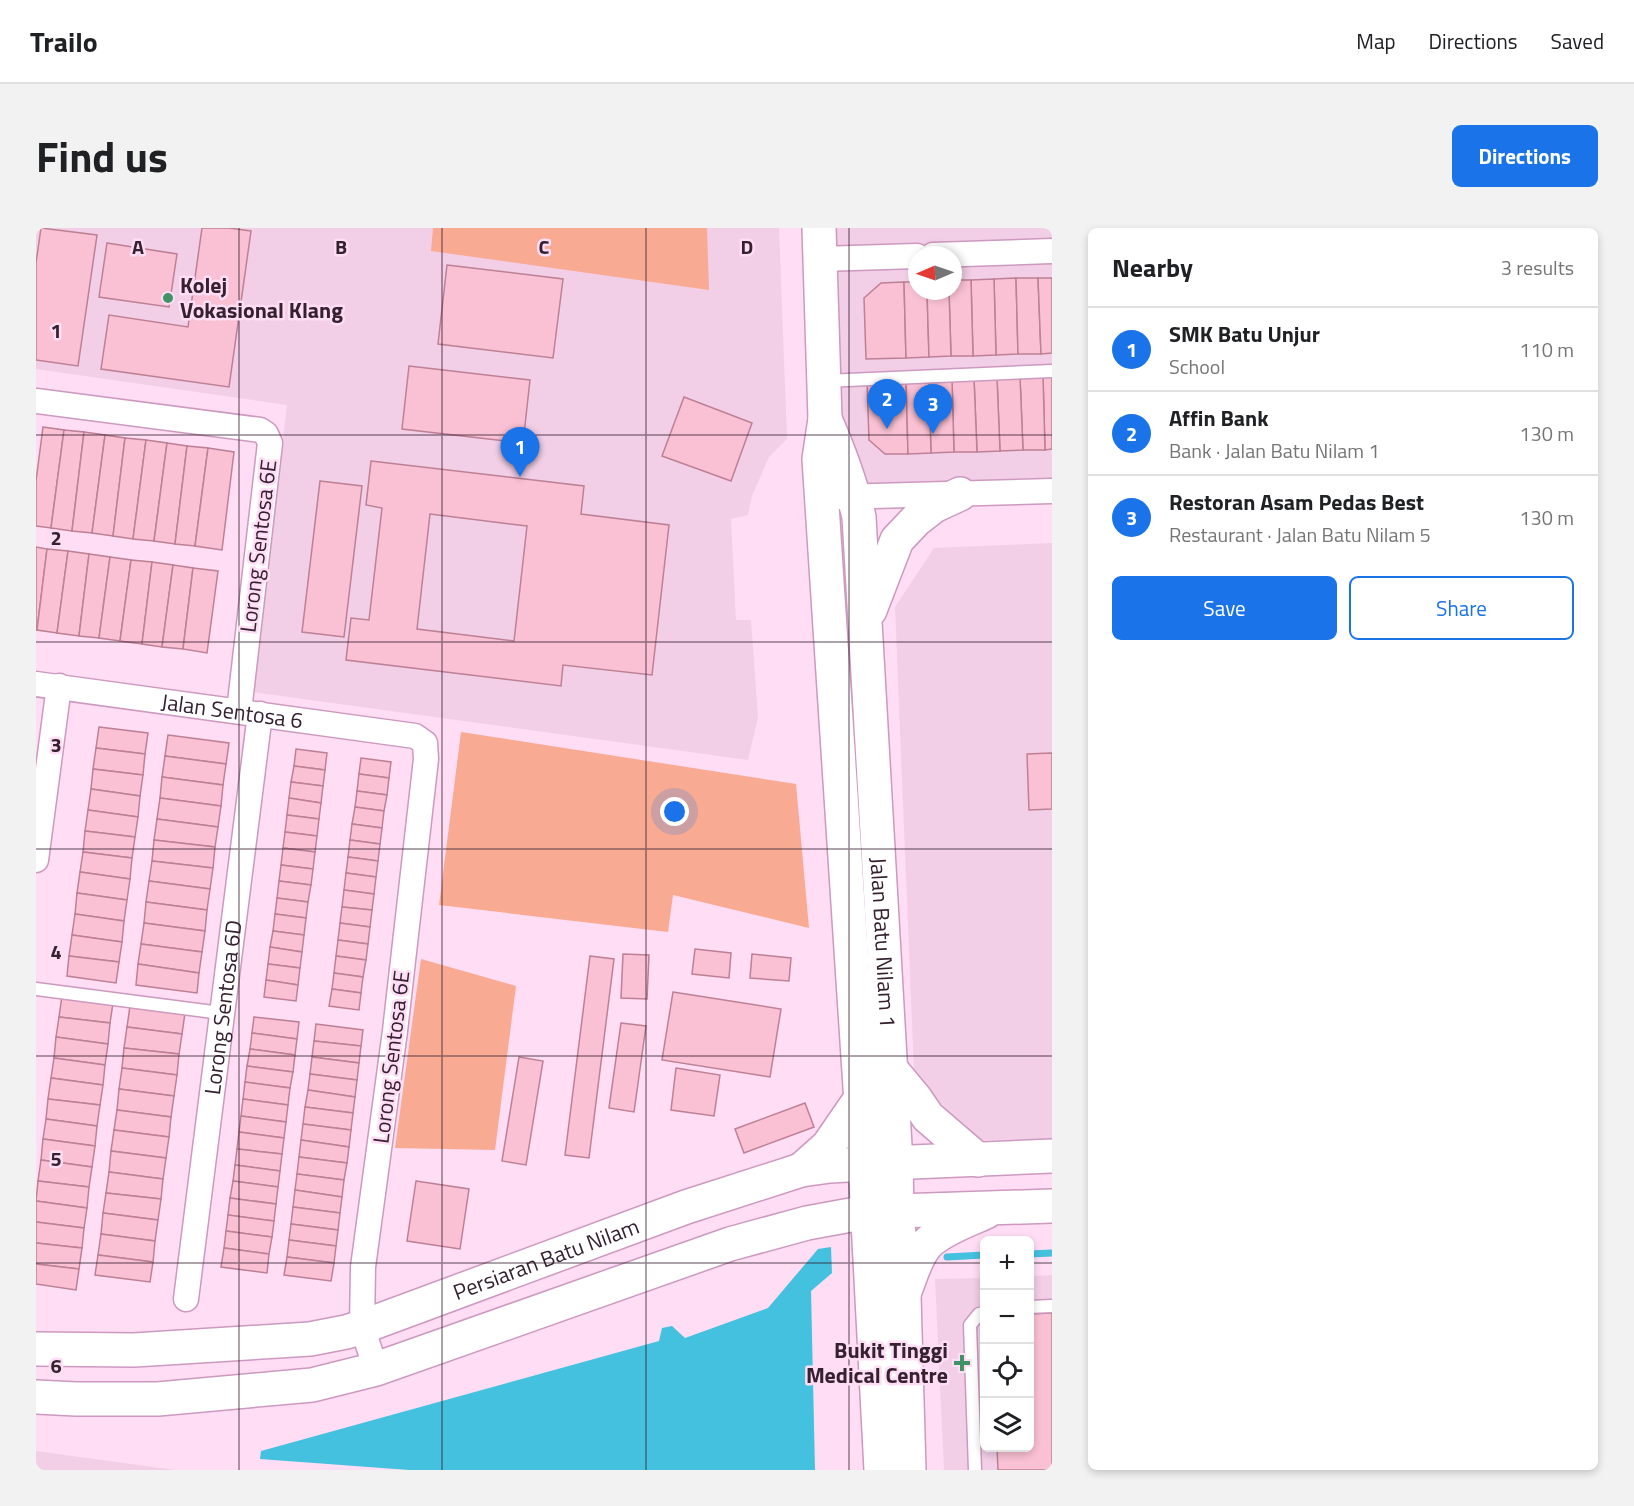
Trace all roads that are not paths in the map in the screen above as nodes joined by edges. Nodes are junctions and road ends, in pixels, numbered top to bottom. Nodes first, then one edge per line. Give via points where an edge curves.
1 (819, 243) edge
2 (1052, 251) edge
3 (962, 254) edge
4 (908, 255) edge
5 (1052, 371) edge
6 (824, 381) junction
7 (36, 401) edge
8 (825, 419) junction
9 (1052, 491) edge
10 (960, 494) junction
11 (854, 496) junction
12 (821, 498) junction
13 (865, 625) junction
14 (47, 685) edge
15 (250, 713) junction
16 (425, 743) joint
17 (36, 860) edge
18 (36, 988) edge
19 (221, 1013) junction
20 (890, 1068) junction
21 (861, 1098) junction
22 (1052, 1156) edge
23 (978, 1160) junction
24 (880, 1164) junction
25 (801, 1170) junction
26 (1052, 1206) edge
27 (996, 1207) junction
28 (882, 1211) junction
29 (904, 1296) junction
30 (186, 1299) dead end
31 (1052, 1306) edge
32 (1034, 1307) edge
33 (980, 1314) edge
34 (362, 1327) junction
35 (36, 1349) edge
36 (376, 1369) junction
37 (36, 1397) edge
38 (881, 1470) edge
39 (909, 1470) edge
40 (975, 1470) edge

1 - 4 street
1 - 6 main road, Jalan Batu Nilam 1
2 - 3 street
5 - 6 lane
6 - 8 main road, Jalan Batu Nilam 1
7 - 15 street, Lorong Sentosa 6E via 260,430 266,434 270,443
8 - 11 main road, Jalan Batu Nilam 1
8 - 12 main road, Jalan Batu Nilam 1 via 819,459
9 - 10 street
10 - 11 street
10 - 13 main road via 934,506 897,540
11 - 12 street
11 - 13 main road, Jalan Batu Nilam 1 via 859,517
12 - 21 main road, Jalan Batu Nilam 1
13 - 20 main road, Jalan Batu Nilam 1
14 - 15 street, Jalan Sentosa 6
14 - 17 street
15 - 16 street, Jalan Sentosa 6 via 416,736
15 - 19 street, Lorong Sentosa 6D
16 - 34 street, Lorong Sentosa 6E via 395,1031 363,1267
18 - 19 lane
19 - 30 street, Lorong Sentosa 6D
20 - 23 main road via 928,1117
20 - 24 main road, Jalan Batu Nilam 1
21 - 24 main road, Jalan Batu Nilam 1
21 - 25 main road via 828,1146
22 - 23 main road, Persiaran Batu Nilam
23 - 24 main road, Persiaran Batu Nilam
24 - 25 main road, Persiaran Batu Nilam
24 - 28 main road, Jalan Batu Nilam 1
25 - 34 main road, Persiaran Batu Nilam via 686,1207
26 - 27 main road, Persiaran Batu Nilam
27 - 28 main road, Persiaran Batu Nilam
27 - 29 main road via 927,1244 916,1261
28 - 29 main road, Jalan Batu Nilam 1
28 - 36 main road, Persiaran Batu Nilam via 807,1223 729,1244
28 - 38 main road, Jalan Batu Nilam 1
29 - 39 main road, Jalan Batu Nilam 1
31 - 32 lane
33 - 40 lane via 970,1325
34 - 35 main road, Persiaran Batu Nilam via 310,1339 134,1350
34 - 36 street, Lorong Sentosa 6E
36 - 37 main road, Persiaran Batu Nilam via 312,1385 158,1399

